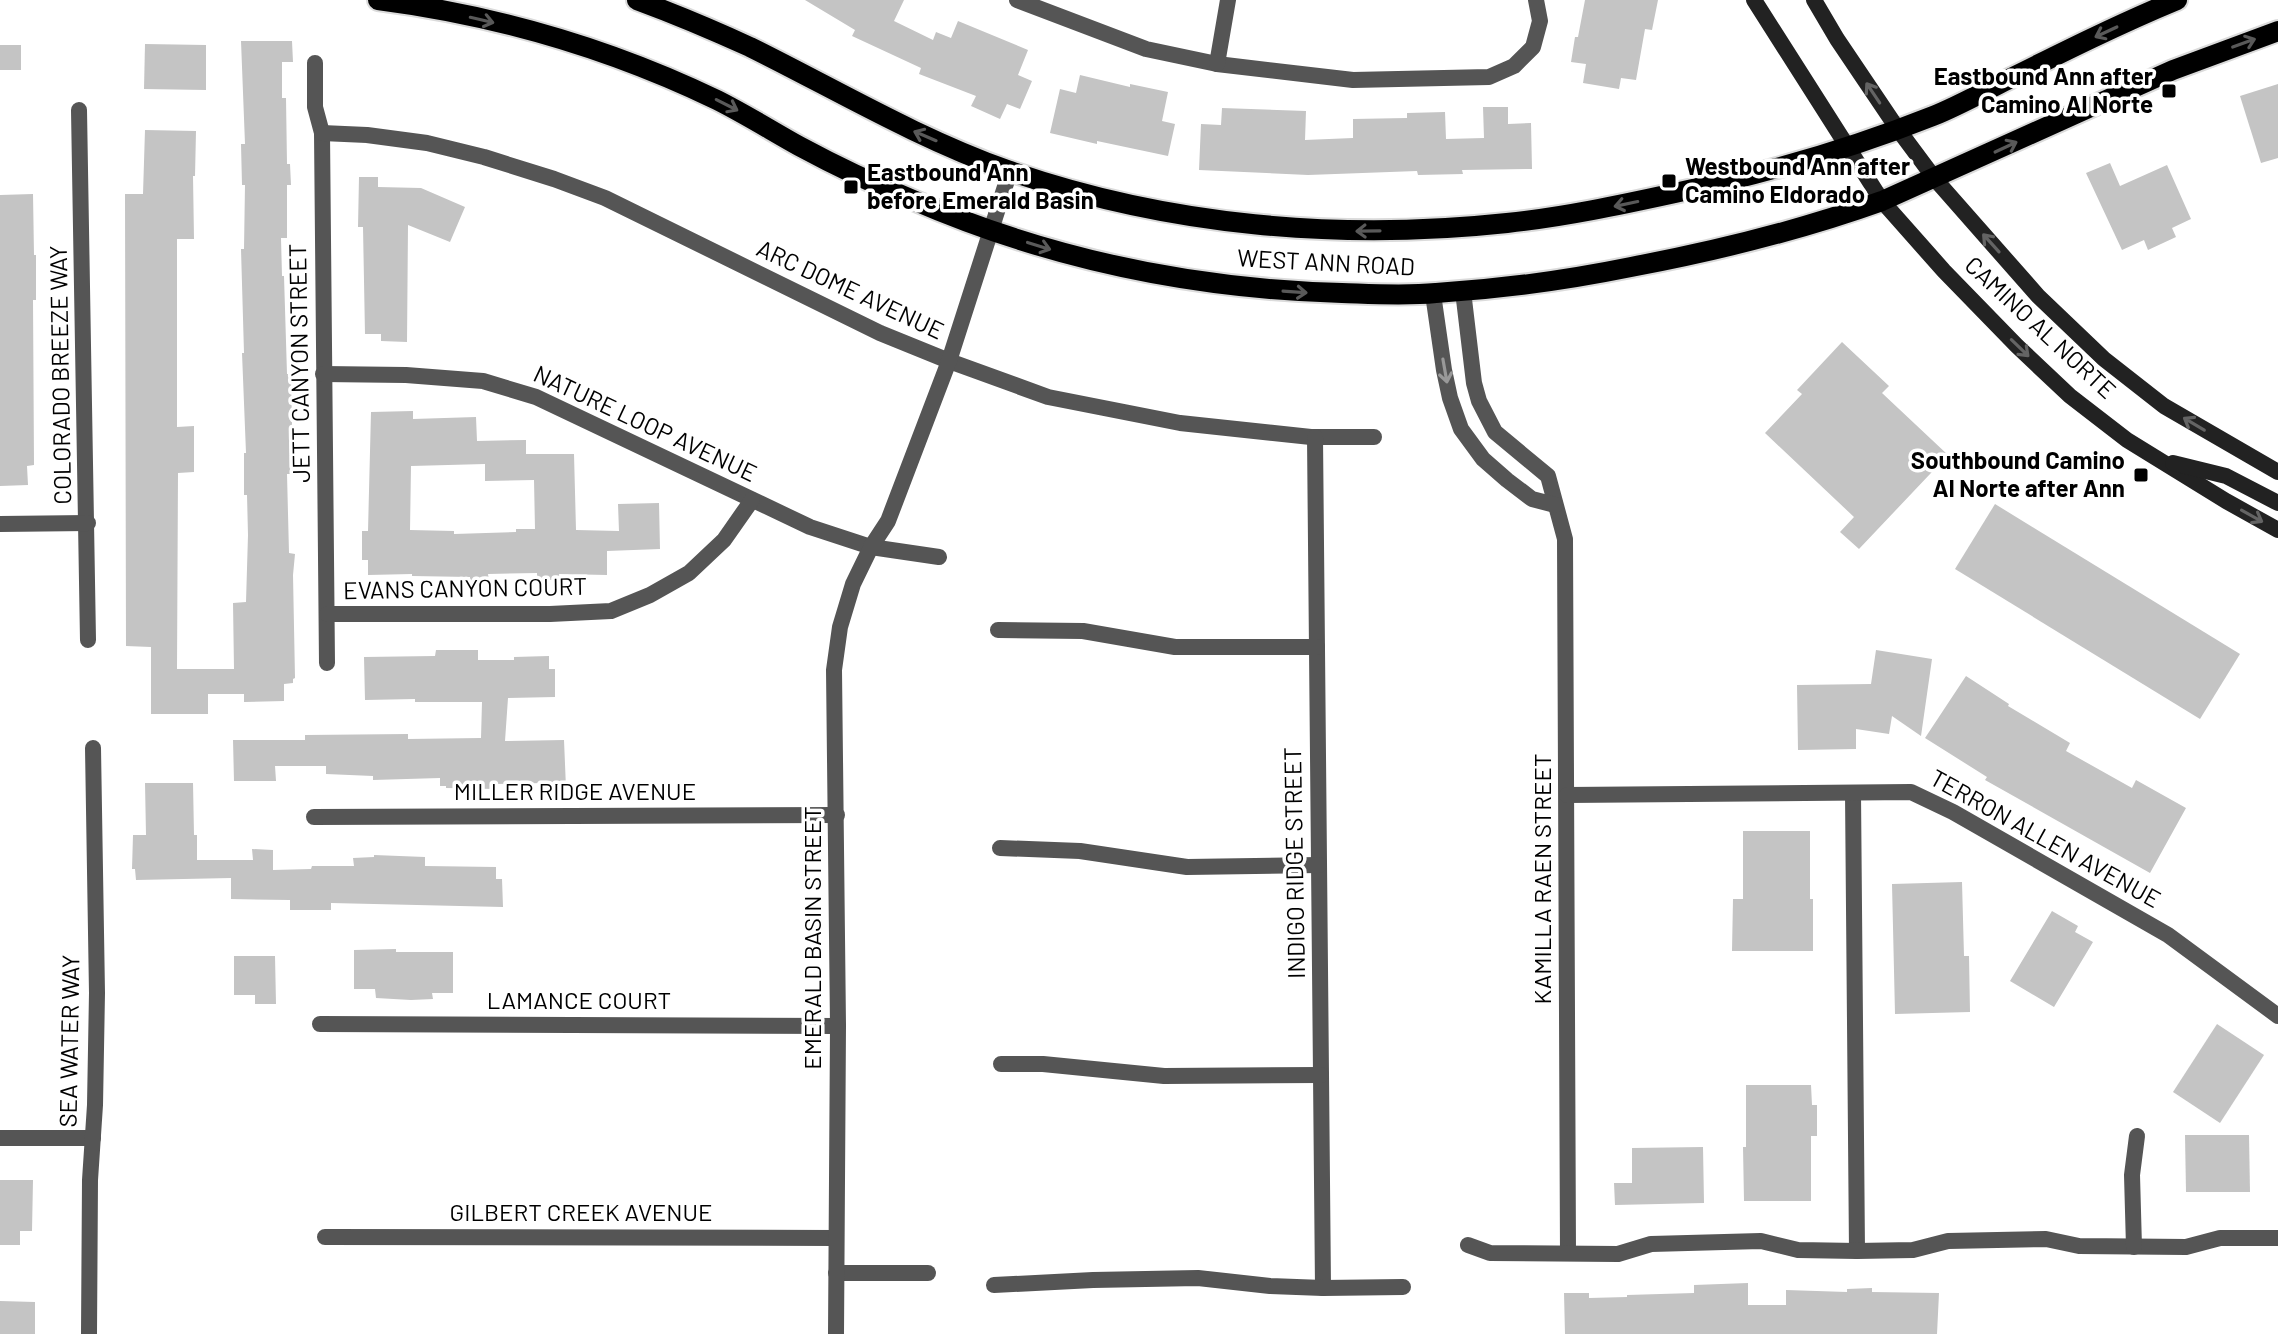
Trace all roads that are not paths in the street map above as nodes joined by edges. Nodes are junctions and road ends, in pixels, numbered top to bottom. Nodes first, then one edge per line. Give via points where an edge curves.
1 (378, 0) edge
2 (637, 0) edge
3 (1017, 0) edge
4 (1228, 0) edge
5 (1536, 0) edge
6 (1754, 0) edge
7 (1814, 0) edge
8 (2177, 0) edge
9 (2278, 31) edge
10 (315, 63) dead end
11 (1217, 64) junction
12 (79, 110) dead end
13 (1897, 128) junction
14 (322, 133) junction
15 (1846, 146) junction
16 (1010, 171) junction
17 (1935, 179) junction
18 (1882, 201) junction
19 (991, 231) junction
20 (1463, 291) junction
21 (1433, 294) junction
22 (949, 361) junction
23 (323, 374) junction
24 (1315, 437) junction
25 (1374, 437) dead end
26 (2160, 460) junction
27 (2278, 472) edge
28 (752, 500) junction
29 (2278, 503) edge
30 (1555, 505) junction
31 (88, 523) junction
32 (0, 524) edge
33 (2278, 530) edge
34 (871, 547) junction
35 (939, 557) dead end
36 (327, 614) junction
37 (998, 630) dead end
38 (88, 640) dead end
39 (1317, 647) junction
40 (327, 663) dead end
41 (93, 748) dead end
42 (1853, 793) junction
43 (1567, 795) junction
44 (837, 815) junction
45 (314, 817) dead end
46 (1000, 848) dead end
47 (1319, 865) junction
48 (2278, 1016) edge
49 (320, 1024) dead end
50 (838, 1026) junction
51 (1001, 1064) dead end
52 (1321, 1075) junction
53 (2137, 1136) dead end
54 (0, 1138) edge
55 (93, 1138) junction
56 (325, 1237) dead end
57 (836, 1238) junction
58 (2278, 1238) edge
59 (1468, 1245) dead end
60 (2134, 1247) junction
61 (1857, 1251) junction
62 (1568, 1253) junction
63 (836, 1273) junction
64 (928, 1273) dead end
65 (994, 1285) dead end
66 (1403, 1287) dead end
67 (1323, 1288) junction
68 (89, 1334) edge
69 (836, 1334) edge

1 -> 19 main road, WEST ANN ROAD via 536,33 640,67 719,101 870,182
16 -> 2 main road, WEST ANN ROAD via 887,119 752,48
3 - 11 street via 1146,49
4 - 11 street
5 - 11 street via 1540,21 1533,47 1514,66 1489,77 1353,80
6 - 15 main road, CAMINO AL NORTE
13 -> 7 main road, CAMINO AL NORTE
8 -> 13 main road, WEST ANN ROAD via 1936,115
17 -> 9 main road, WEST ANN ROAD via 2173,70
10 - 14 street, JETT CANYON STREET via 315,107
12 - 31 street, COLORADO BREEZE WAY
13 - 15 main road, WEST ANN ROAD
13 - 17 main road, CAMINO AL NORTE
14 - 22 street, ARC DOME AVENUE via 427,143 554,179 605,198 880,333
14 - 23 street, JETT CANYON STREET
15 -> 16 main road, WEST ANN ROAD via 1738,179 1570,215 1398,230 1307,229 1203,218
15 - 18 main road, CAMINO AL NORTE
16 - 19 street, EMERALD BASIN STREET
17 - 18 main road, WEST ANN ROAD
27 -> 17 main road, CAMINO AL NORTE via 2164,406 2104,359 2038,296
18 - 20 main road, WEST ANN ROAD via 1679,258
18 -> 26 main road, CAMINO AL NORTE via 1965,293 2070,396
19 -> 21 main road, WEST ANN ROAD via 1119,268 1203,282 1299,292
19 - 22 street, EMERALD BASIN STREET
20 - 21 main road, WEST ANN ROAD
20 - 30 street, KAMILLA RAEN STREET via 1479,401 1495,432 1548,476
21 -> 30 street via 1444,370 1461,429 1507,480 1532,499
22 - 24 street, ARC DOME AVENUE via 1048,397 1180,423
22 - 34 street, EMERALD BASIN STREET via 888,521
23 - 28 street, NATURE LOOP AVENUE via 483,381 536,397
23 - 36 street, JETT CANYON STREET
24 - 25 street, ARC DOME AVENUE
24 - 39 street, INDIGO RIDGE STREET
26 - 29 main road via 2226,476
26 -> 33 main road, CAMINO AL NORTE
28 - 34 street, NATURE LOOP AVENUE
28 - 36 street, EVANS CANYON COURT via 724,540 689,573 611,611
30 - 43 street, KAMILLA RAEN STREET via 1565,539
31 - 32 street
31 - 38 street, COLORADO BREEZE WAY
34 - 35 street, NATURE LOOP AVENUE
34 - 44 street, EMERALD BASIN STREET via 840,627 834,670
36 - 40 street, JETT CANYON STREET
37 - 39 street via 1083,631 1175,647
39 - 47 street, INDIGO RIDGE STREET
41 - 55 street, SEA WATER WAY
42 - 43 street, TERRON ALLEN AVENUE
42 - 48 street, TERRON ALLEN AVENUE via 1911,792 1953,812 2168,935
42 - 61 street
43 - 62 street, KAMILLA RAEN STREET
44 - 45 street, MILLER RIDGE AVENUE
44 - 50 street, EMERALD BASIN STREET
46 - 47 street via 1080,851 1187,867
47 - 52 street, INDIGO RIDGE STREET
49 - 50 street, LAMANCE COURT
50 - 57 street, EMERALD BASIN STREET
51 - 52 street via 1164,1076
52 - 67 street, INDIGO RIDGE STREET
53 - 60 street
54 - 55 street
55 - 68 street, SEA WATER WAY
56 - 57 street, GILBERT CREEK AVENUE
57 - 63 street, EMERALD BASIN STREET
58 - 60 street
59 - 62 street via 1490,1253
60 - 61 street via 2046,1239 1948,1241 1913,1250
61 - 62 street via 1798,1250 1761,1241 1651,1244 1618,1254
63 - 64 street
63 - 69 street, EMERALD BASIN STREET
65 - 67 street via 1198,1278
66 - 67 street

